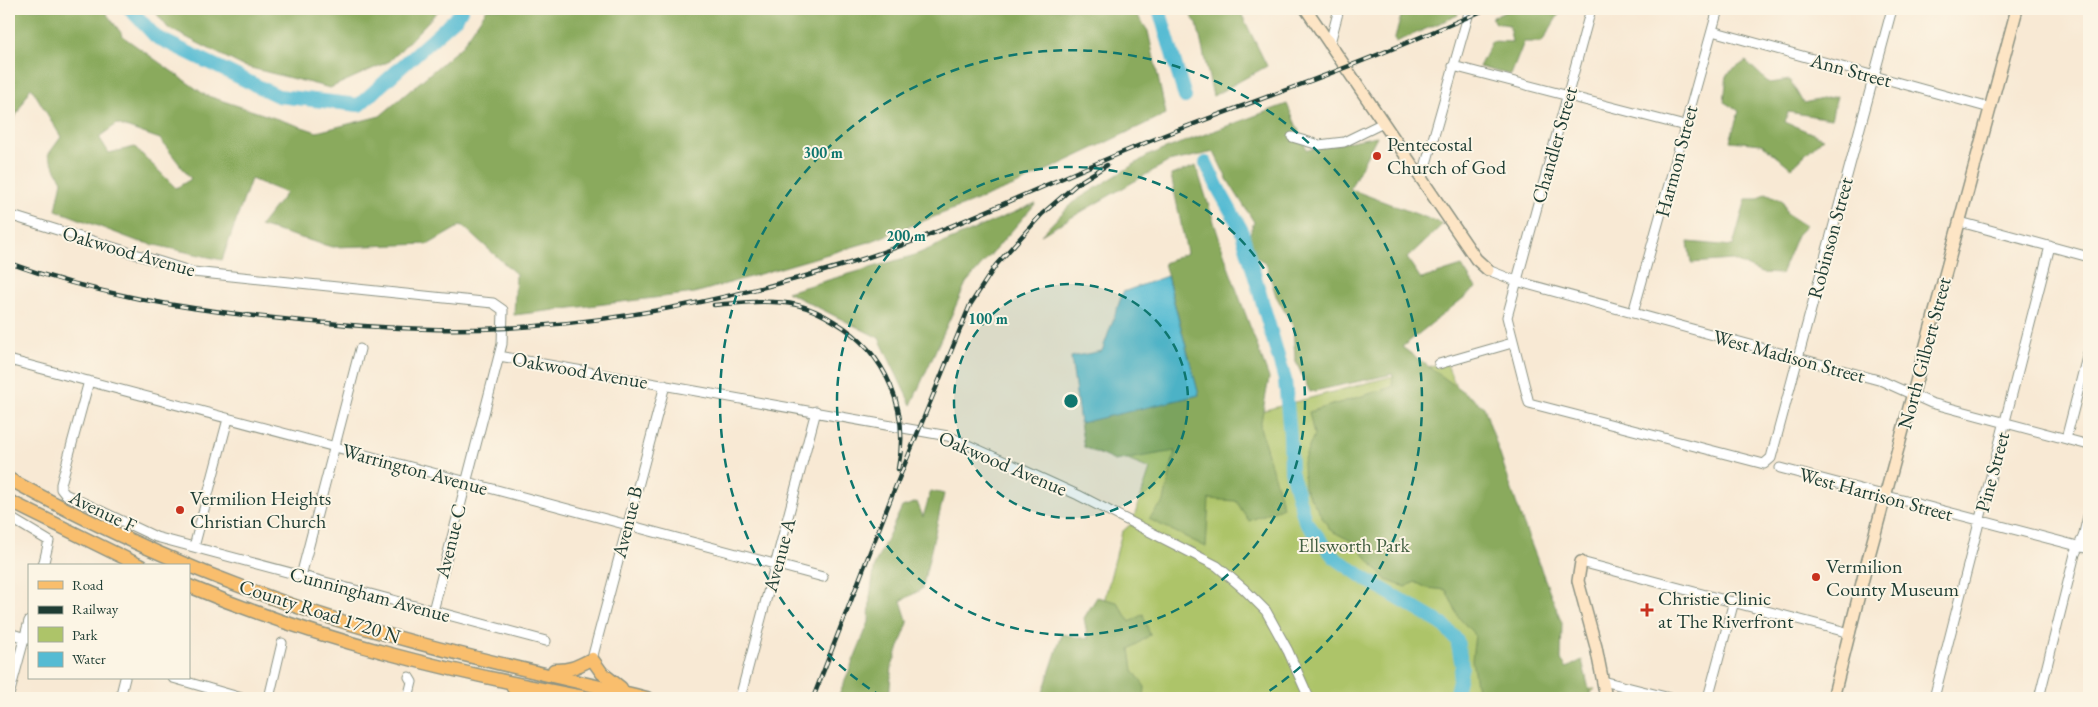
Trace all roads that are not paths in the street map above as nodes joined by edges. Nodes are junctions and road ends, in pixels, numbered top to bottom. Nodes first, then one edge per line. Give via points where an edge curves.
1 (1306, 9) edge
2 (1340, 9) edge
3 (1470, 9) edge
4 (1591, 9) edge
5 (1718, 9) edge
6 (1892, 9) edge
7 (2017, 9) edge
8 (1712, 31) junction
9 (1330, 43) junction
10 (1453, 66) junction
11 (1874, 76) junction
12 (1568, 96) junction
13 (1990, 108) junction
14 (1383, 123) junction
15 (1685, 126) junction
16 (1292, 137) dead end
17 (1422, 178) junction
18 (9, 215) edge
19 (1960, 222) junction
20 (2050, 246) junction
21 (2089, 257) edge
22 (1488, 270) joint
23 (1516, 281) junction
24 (1633, 313) junction
25 (1512, 343) junction
26 (360, 348) dead end
27 (2089, 349) edge
28 (499, 356) junction
29 (1797, 357) junction
30 (9, 360) edge
31 (1439, 364) dead end
32 (89, 381) junction
33 (664, 385) junction
34 (1912, 393) junction
35 (816, 411) junction
36 (228, 419) junction
37 (2005, 422) junction
38 (2066, 439) junction
39 (2089, 445) edge
40 (334, 448) junction
41 (1764, 464) joint
42 (1780, 468) dead end
43 (9, 479) edge
44 (465, 483) junction
45 (1885, 496) junction
46 (9, 500) edge
47 (2089, 512) edge
48 (9, 518) edge
49 (1979, 521) junction
50 (626, 524) junction
51 (2078, 546) junction
52 (194, 547) junction
53 (2089, 549) edge
54 (1581, 562) joint
55 (43, 564) edge
56 (137, 564) edge
57 (185, 564) edge
58 (777, 564) junction
59 (190, 566) edge
60 (301, 576) junction
61 (823, 577) dead end
62 (190, 586) edge
63 (1734, 601) junction
64 (433, 611) junction
65 (9, 633) edge
66 (1850, 633) junction
67 (27, 638) edge
68 (546, 641) dead end
69 (282, 643) dead end
70 (592, 659) junction
71 (519, 668) junction
72 (409, 677) dead end
73 (124, 680) edge
74 (180, 680) edge
75 (499, 681) junction
76 (1603, 681) junction
77 (631, 694) junction
78 (9, 695) edge
79 (120, 698) edge
80 (242, 698) edge
81 (269, 698) edge
82 (408, 698) edge
83 (533, 698) edge
84 (589, 698) edge
85 (647, 698) edge
86 (740, 698) edge
87 (1309, 698) edge
88 (1606, 698) edge
89 (1670, 698) edge
90 (1708, 698) edge
91 (1834, 698) edge
92 (1934, 698) edge
93 (2039, 698) edge

1 - 9 main road
2 - 9 street
3 - 10 street
4 - 12 street, Chandler Street
5 - 8 street, Harmon Street
6 - 11 street, Robinson Street
7 - 13 main road, North Gilbert Street
8 - 11 street, Ann Street
8 - 15 street, Harmon Street
9 - 14 main road
10 - 12 street
10 - 17 street
11 - 13 street, Ann Street
11 - 29 street, Robinson Street
12 - 15 street
12 - 23 street, Chandler Street
13 - 19 main road, North Gilbert Street
14 - 16 street via 1344,142 1319,145
14 - 17 main road
15 - 24 street, Harmon Street
17 - 22 main road via 1476,259
18 - 28 street, Oakwood Avenue via 193,272 493,303 503,310 504,328
19 - 20 street
19 - 34 main road, North Gilbert Street
20 - 21 street
20 - 37 street, Pine Street
22 - 23 street, West Madison Street
23 - 24 street, West Madison Street
23 - 25 street, Chandler Street via 1507,317
24 - 29 street, West Madison Street
25 - 31 street
25 - 41 street, Chandler Street via 1529,403
26 - 40 street
27 - 38 street
28 - 33 street, Oakwood Avenue
28 - 44 street, Avenue C
29 - 34 street, West Madison Street
29 - 41 street, Robinson Street via 1771,458
30 - 32 street, Warrington Avenue
32 - 36 street, Warrington Avenue
32 - 52 street, Avenue F via 61,490 156,537
33 - 35 street, Oakwood Avenue
33 - 50 street, Avenue B
34 - 37 street, West Madison Street via 1931,403
34 - 45 main road, North Gilbert Street
35 - 58 street, Avenue A
35 - 87 street, Oakwood Avenue via 948,436 1078,495 1217,566 1266,611
36 - 40 street, Warrington Avenue
36 - 52 street
37 - 38 street, West Madison Street
37 - 49 street, Pine Street
38 - 39 street, West Madison Street
40 - 44 street, Warrington Avenue
40 - 60 street
42 - 45 street, West Harrison Street
43 - 57 main road, County Road 1720 N
44 - 50 street, Warrington Avenue
44 - 64 street, Avenue C
45 - 49 street, West Harrison Street
45 - 66 main road, North Gilbert Street
46 - 56 main road
47 - 51 street
48 - 55 street via 49,541
49 - 51 street, West Harrison Street
49 - 92 street, Pine Street
50 - 58 street, Warrington Avenue
50 - 70 street, Avenue B
51 - 53 street, West Harrison Street
51 - 93 street
52 - 60 street, Cunningham Avenue
54 - 63 street
54 - 76 main road via 1578,581
58 - 61 street, Warrington Avenue
58 - 86 street, Avenue A
59 - 71 main road, County Road 1720 N via 254,592 342,621
60 - 64 street, Cunningham Avenue
62 - 75 main road, County Road 1720 N via 287,623 429,666
63 - 66 street
63 - 90 street
64 - 68 street, Cunningham Avenue
65 - 67 street
66 - 91 main road, North Gilbert Street
67 - 78 street
69 - 81 street
70 - 71 main road via 566,671
70 - 77 main road via 612,683
71 - 77 main road, County Road 1720 N
72 - 82 street via 412,682
73 - 79 street
74 - 80 street
75 - 83 main road
75 - 84 main road
76 - 88 main road
76 - 89 street
77 - 85 main road, County Road 1720 N

